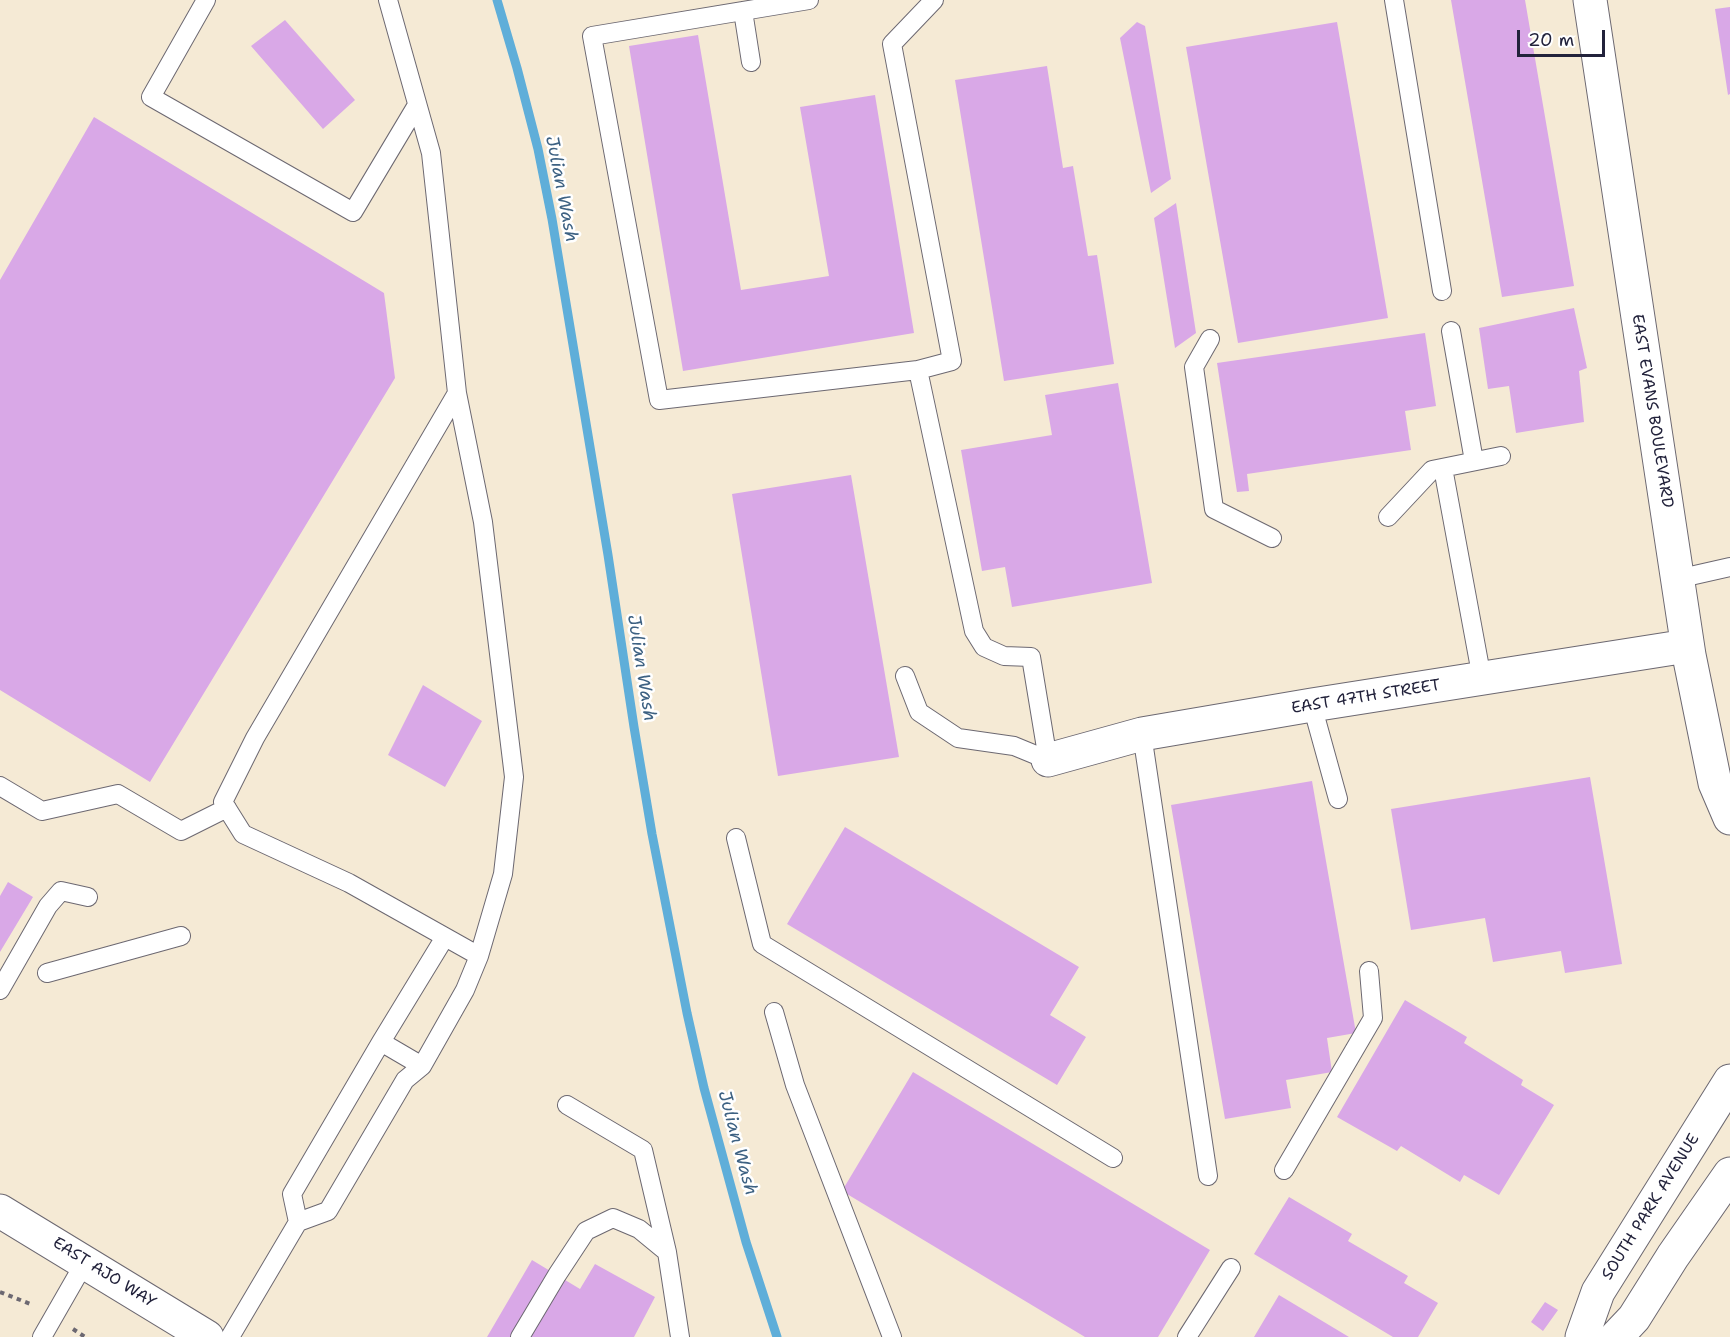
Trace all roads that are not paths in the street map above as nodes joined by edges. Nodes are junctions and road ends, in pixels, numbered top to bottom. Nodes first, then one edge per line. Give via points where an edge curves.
1 (206, 0) edge
2 (388, 0) edge
3 (809, 0) edge
4 (934, 0) edge
5 (1394, 0) edge
6 (1590, 0) edge
7 (743, 11) junction
8 (751, 62) dead end
9 (417, 105) junction
10 (1443, 291) dead end
11 (1451, 331) dead end
12 (1210, 339) dead end
13 (918, 370) junction
14 (457, 393) junction
15 (1501, 456) dead end
16 (1474, 461) junction
17 (1438, 469) junction
18 (1388, 517) dead end
19 (1272, 538) dead end
20 (1730, 567) edge
21 (1677, 579) junction
22 (1687, 646) junction
23 (905, 676) dead end
24 (1482, 679) junction
25 (1311, 705) junction
26 (1142, 734) junction
27 (1048, 760) junction
28 (0, 786) edge
29 (1338, 799) dead end
30 (227, 808) junction
31 (1730, 818) edge
32 (736, 838) dead end
33 (88, 897) dead end
34 (182, 936) dead end
35 (446, 937) junction
36 (479, 956) junction
37 (1369, 971) dead end
38 (47, 973) dead end
39 (0, 990) edge
40 (774, 1012) dead end
41 (381, 1042) junction
42 (422, 1066) junction
43 (1730, 1081) edge
44 (567, 1105) dead end
45 (1113, 1158) dead end
46 (1284, 1170) dead end
47 (1208, 1176) dead end
48 (1725, 1190) edge
49 (0, 1210) edge
50 (298, 1222) junction
51 (667, 1252) junction
52 (85, 1262) junction
53 (1231, 1268) dead end
54 (42, 1337) edge
55 (207, 1337) edge
56 (230, 1337) edge
57 (520, 1337) edge
58 (680, 1337) edge
59 (892, 1337) edge
60 (1187, 1337) edge
61 (1581, 1337) edge
62 (1616, 1337) edge

1 - 9 lane via 152,97 353,212
2 - 9 lane
3 - 7 lane
4 - 13 lane via 892,44 952,361
5 - 10 lane
6 - 21 street, EAST EVANS BOULEVARD
7 - 8 lane
7 - 13 lane via 592,36 659,400
9 - 14 lane via 431,153
11 - 16 lane
12 - 19 lane via 1194,367 1214,509
13 - 27 lane via 974,631 984,647 1004,656 1031,657
14 - 30 lane via 255,738 223,802
14 - 36 lane via 483,522 514,777 503,874
15 - 16 lane
16 - 17 lane
17 - 18 lane
17 - 24 lane
20 - 21 lane
21 - 22 street, EAST EVANS BOULEVARD
22 - 24 street, EAST 47TH STREET
22 - 31 street, EAST EVANS BOULEVARD via 1715,783
23 - 27 lane via 920,712 958,738 1014,747
24 - 25 street, EAST 47TH STREET
25 - 26 street, EAST 47TH STREET
25 - 29 lane
26 - 27 street, EAST 47TH STREET
26 - 47 lane
28 - 30 lane via 42,811 117,794 181,831
30 - 35 lane via 243,834 349,883
32 - 45 lane via 762,944
33 - 39 lane via 61,891 48,906
34 - 38 lane
35 - 36 lane
35 - 41 lane
36 - 42 lane via 459,1003
37 - 46 lane via 1373,1018
40 - 59 lane via 795,1085
41 - 42 lane
41 - 50 lane via 292,1194
42 - 50 lane via 405,1080 328,1211
43 - 61 street, SOUTH PARK AVENUE via 1598,1292
44 - 51 lane via 643,1150
48 - 62 street via 1673,1256 1634,1318
49 - 52 street, EAST AJO WAY
50 - 56 lane
51 - 57 lane via 639,1229 614,1218 586,1232
51 - 58 lane
52 - 54 lane
52 - 55 street, EAST AJO WAY
53 - 60 lane

